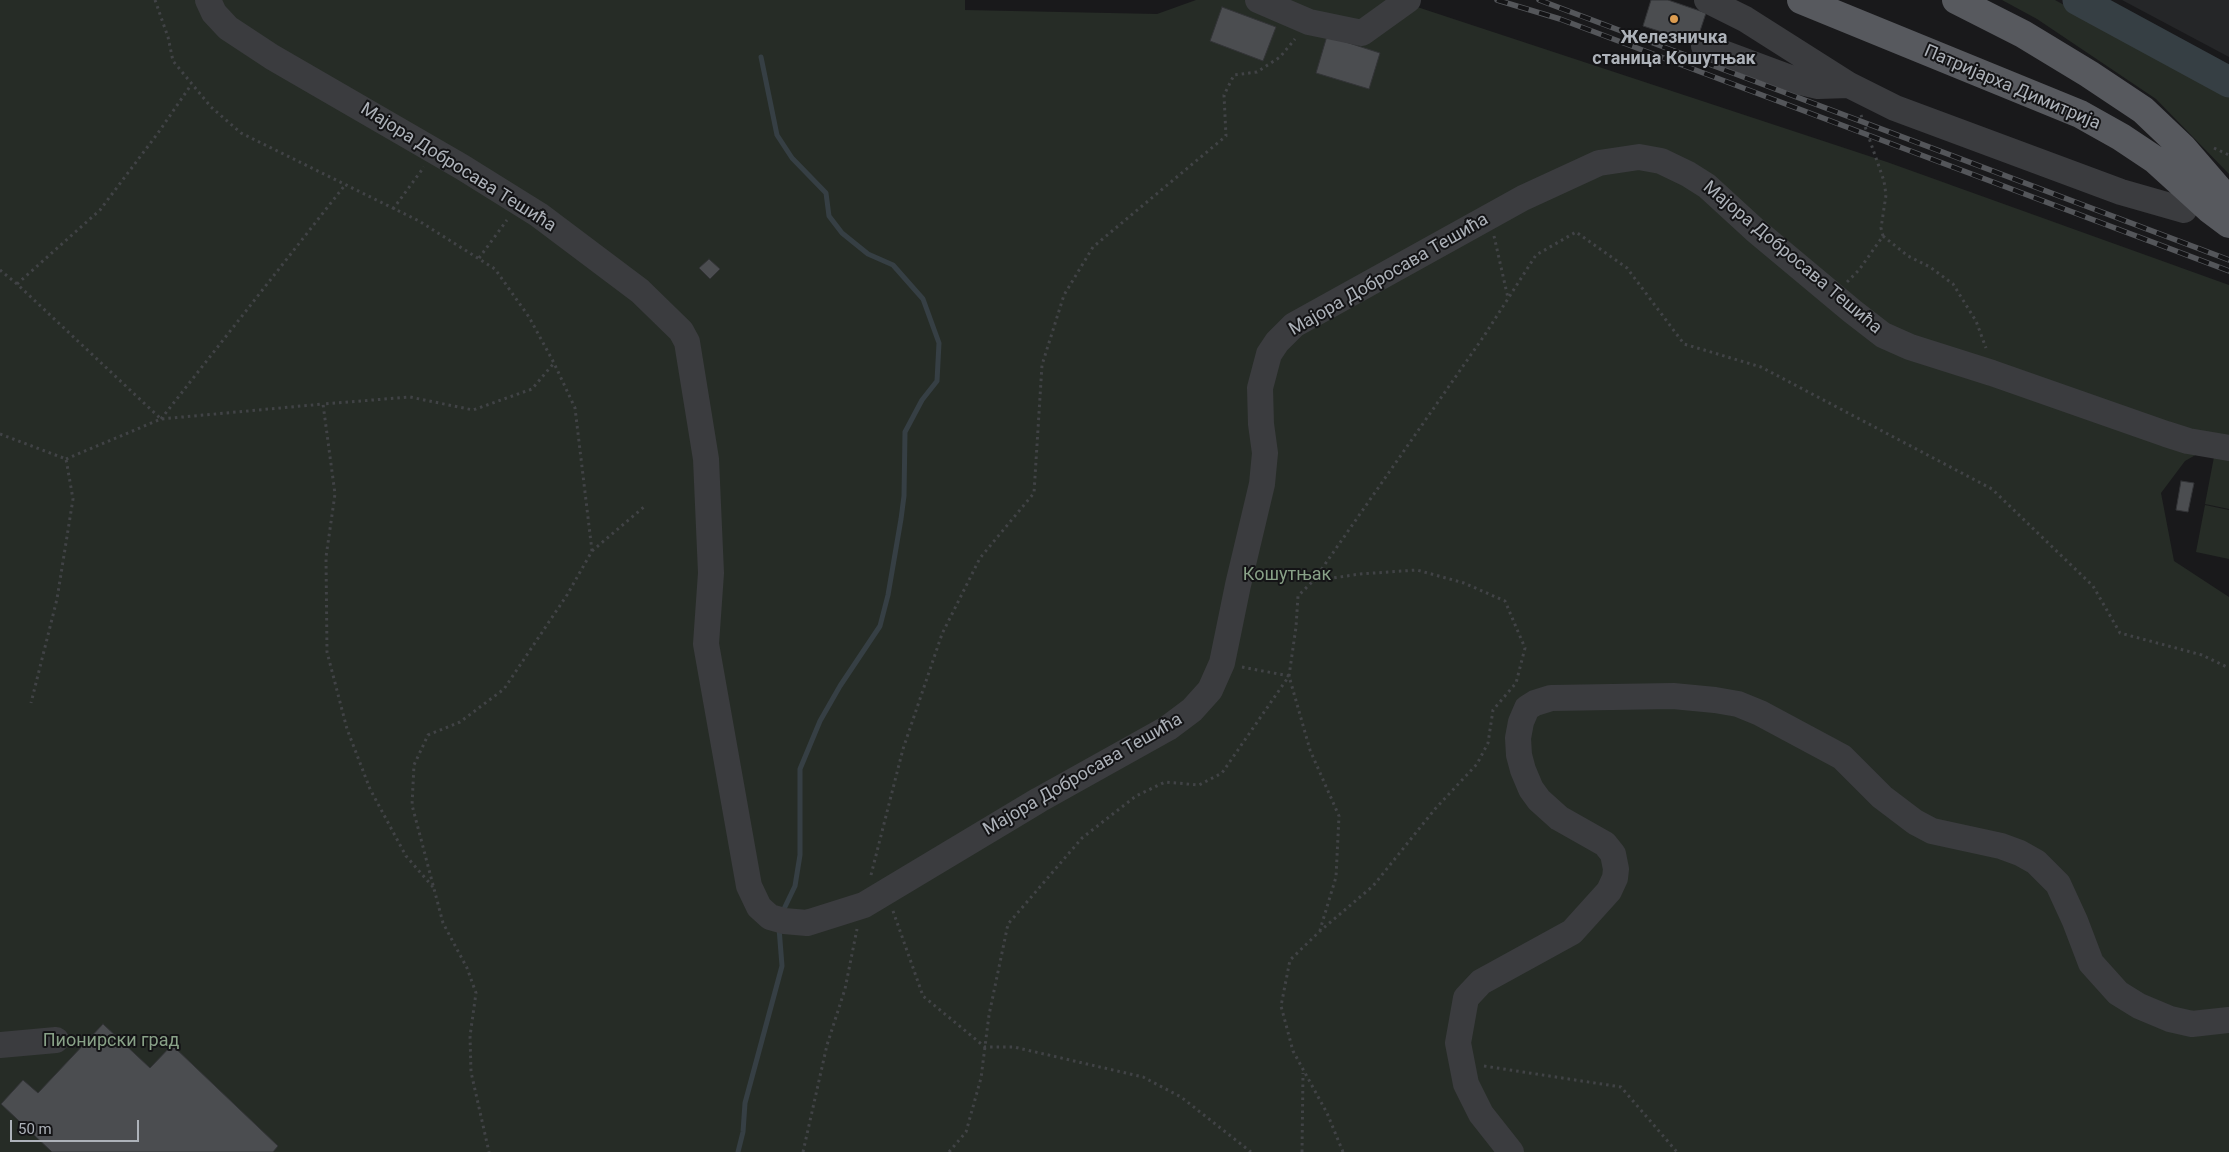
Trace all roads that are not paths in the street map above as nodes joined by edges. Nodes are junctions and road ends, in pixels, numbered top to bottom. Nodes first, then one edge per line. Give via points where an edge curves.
1 (208, 0) edge
2 (1258, 0) edge
3 (1408, 0) edge
4 (1707, 0) edge
5 (1800, 0) edge
6 (1956, 0) edge
7 (1825, 6) edge
8 (1704, 46) dead end
9 (1849, 85) junction
10 (2229, 201) edge
11 (2184, 210) dead end
12 (2229, 224) edge
13 (2229, 448) edge
14 (2229, 1020) edge
15 (56, 1040) dead end
16 (0, 1045) edge
17 (1511, 1152) edge

1 - 13 street, Мајора Добросава Тешића via 214,14 228,28 520,202 640,291 681,331 687,342 706,459 710,573 706,644 749,886 759,906 777,919 807,923 864,905 1039,800 1168,728 1192,710 1210,690 1222,663 1262,484 1265,453 1259,401 1263,373 1277,342 1294,325 1490,216 1599,163 1639,157 1661,161 1707,186 1833,296 1883,334 1910,348 2188,441
2 - 3 street via 1309,22 1362,33
4 - 9 street via 1745,19
5 - 7 main road, Патријарха Димитрија
6 - 10 main road via 2023,34 2143,110 2183,148
7 - 12 main road, Патријарха Димитрија via 2080,114 2154,159
8 - 9 street via 1801,82 1818,86
9 - 11 street via 1920,119 2121,192
14 - 17 street via 2192,1024 2170,1019 2118,993 2091,963 2058,884 2036,862 2001,846 1932,831 1915,822 1882,797 1842,757 1760,713 1738,704 1673,696 1551,698 1527,708 1521,722 1518,738 1523,770 1531,789 1550,811 1605,844 1616,862 1615,878 1609,891 1572,932 1481,982 1466,998 1458,1042 1466,1084 1481,1114
15 - 16 street

